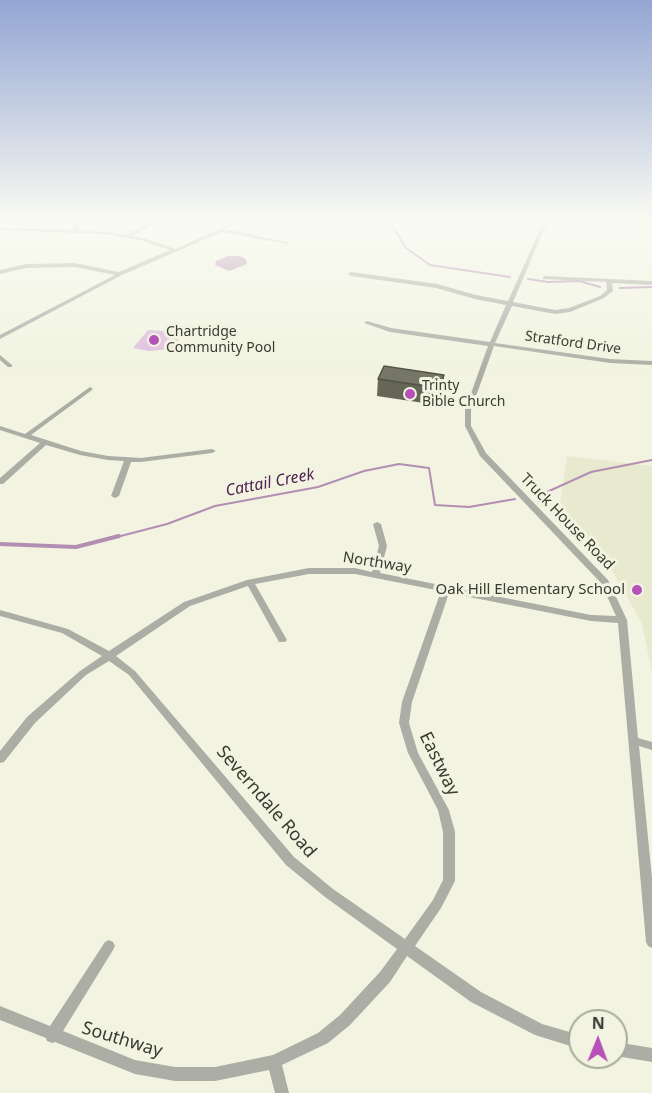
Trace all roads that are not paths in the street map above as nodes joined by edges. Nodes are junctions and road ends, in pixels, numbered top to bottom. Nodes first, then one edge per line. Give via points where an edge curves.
1 (95, 269) edge
2 (131, 269) edge
3 (524, 269) edge
4 (120, 274) junction
5 (351, 274) dead end
6 (545, 278) dead end
7 (609, 281) junction
8 (652, 283) edge
9 (509, 302) junction
10 (368, 323) dead end
11 (0, 337) edge
12 (492, 344) junction
13 (0, 357) edge
14 (652, 363) edge
15 (10, 366) dead end
16 (90, 389) dead end
17 (0, 428) edge
18 (26, 436) junction
19 (45, 442) junction
20 (212, 452) dead end
21 (128, 460) junction
22 (0, 482) edge
23 (115, 496) dead end
24 (377, 524) dead end
25 (376, 573) junction
26 (250, 582) junction
27 (446, 590) junction
28 (0, 613) edge
29 (622, 620) junction
30 (282, 640) dead end
31 (108, 655) junction
32 (634, 741) junction
33 (652, 746) edge
34 (0, 759) edge
35 (652, 942) edge
36 (109, 946) dead end
37 (406, 946) junction
38 (0, 1013) edge
39 (51, 1036) junction
40 (568, 1038) edge
41 (628, 1051) edge
42 (652, 1055) edge
43 (274, 1062) junction
44 (282, 1093) edge

1 - 4 street
2 - 4 street
3 - 9 street, Truck House Road
4 - 11 street
5 - 9 street via 424,283
6 - 7 street
7 - 8 street
7 - 9 street via 611,289 607,294 566,311
9 - 12 street, Truck House Road
10 - 12 street, Stratford Drive via 390,330
12 - 14 street, Stratford Drive
12 - 29 street, Truck House Road via 468,410 473,438 483,454 605,582
13 - 15 street
16 - 18 street
17 - 18 street
18 - 19 street
19 - 21 street via 93,456
19 - 22 street
20 - 21 street
21 - 23 street
24 - 25 street via 383,546
25 - 26 street, Northway via 309,571
25 - 27 street, Northway
26 - 30 street
26 - 31 street, Northway via 187,604
27 - 29 street, Northway via 591,618
27 - 37 street, Eastway via 406,702 404,723 410,747 443,810 449,832 449,881
28 - 31 street, Severndale Road via 65,631
29 - 32 street, Truck House Road
31 - 34 street via 51,700
31 - 37 street, Severndale Road via 132,673 290,861
32 - 33 street
32 - 35 street, Truck House Road
36 - 39 street
37 - 40 street, Severndale Road via 476,997 540,1030
37 - 43 street, Southway via 385,977 345,1020 323,1038
38 - 39 street, Southway
39 - 43 street, Southway via 135,1067 175,1074 215,1074
41 - 42 street
43 - 44 street

